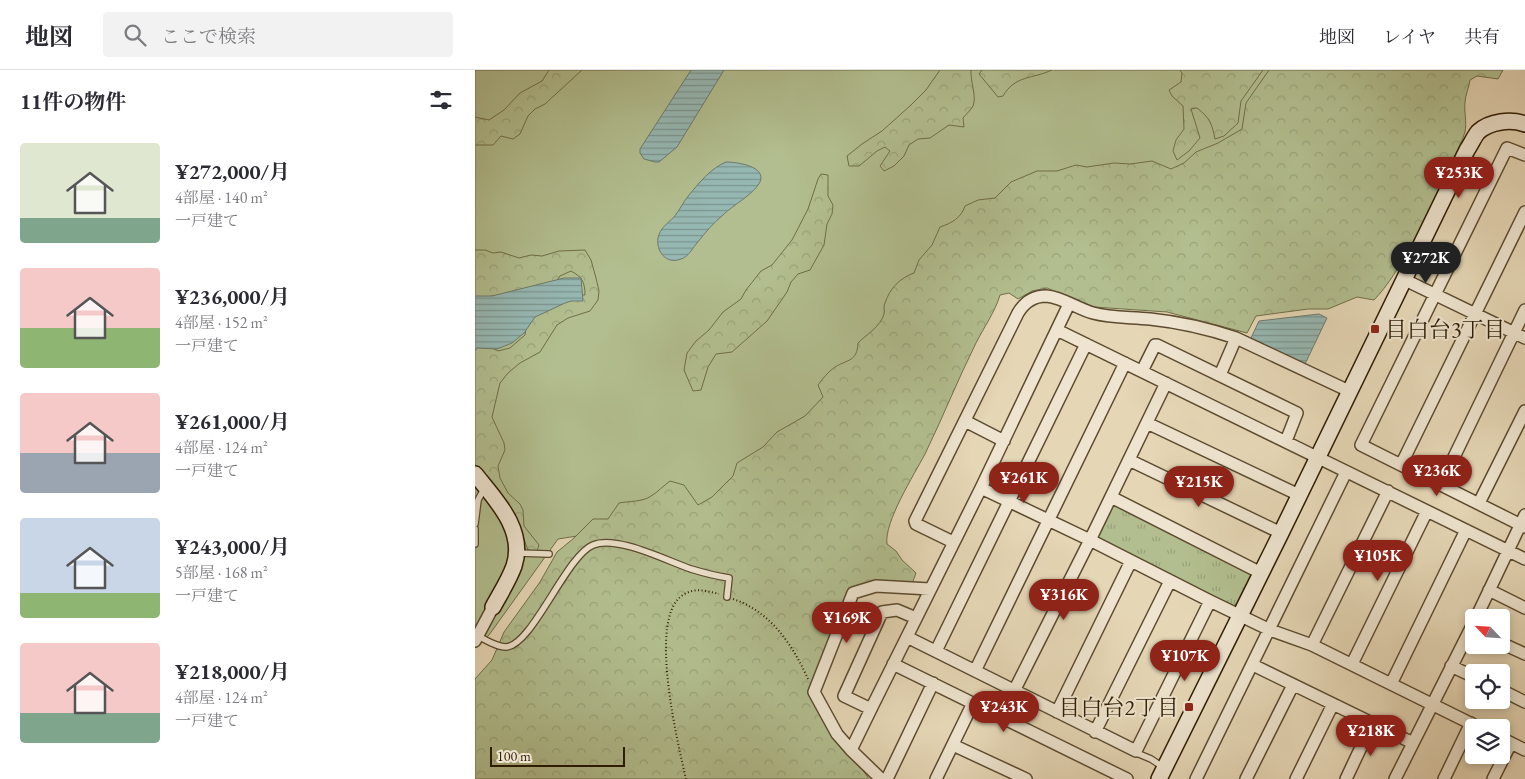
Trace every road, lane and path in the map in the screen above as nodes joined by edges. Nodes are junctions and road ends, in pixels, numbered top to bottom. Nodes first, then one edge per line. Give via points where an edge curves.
1 (1525, 124) edge
2 (1525, 155) edge
3 (1525, 212) edge
4 (1403, 279) junction
5 (1435, 295) junction
6 (1069, 304) junction
7 (1525, 310) edge
8 (1475, 314) junction
9 (1057, 330) junction
10 (1514, 333) junction
11 (1236, 338) junction
12 (1525, 338) edge
13 (1086, 344) junction
14 (1125, 363) junction
15 (1142, 371) junction
16 (1220, 375) junction
17 (1166, 383) junction
18 (1349, 391) junction
19 (1525, 411) edge
20 (965, 421) junction
21 (1147, 423) junction
22 (1004, 441) junction
23 (1285, 441) junction
24 (1318, 457) junction
25 (1129, 460) junction
26 (1401, 465) junction
27 (1347, 472) junction
28 (475, 474) edge
29 (1441, 484) junction
30 (485, 488) junction
31 (981, 488) junction
32 (1388, 491) junction
33 (1299, 495) junction
34 (1111, 497) junction
35 (1010, 502) junction
36 (1479, 503) junction
37 (1427, 511) junction
38 (1049, 520) junction
39 (1523, 522) edge
40 (475, 524) edge
41 (475, 529) edge
42 (1466, 530) junction
43 (1281, 533) junction
44 (1090, 540) junction
45 (953, 542) junction
46 (475, 544) edge
47 (1508, 551) junction
48 (516, 552) junction
49 (549, 554) dead end
50 (1525, 559) edge
51 (1131, 561) junction
52 (1261, 573) junction
53 (1169, 581) junction
54 (930, 589) junction
55 (1489, 590) junction
56 (727, 597) junction
57 (1210, 601) junction
58 (493, 607) joint
59 (1525, 608) edge
60 (1481, 609) edge
61 (1241, 615) junction
62 (916, 618) junction
63 (1270, 630) junction
64 (907, 637) junction
65 (476, 639) edge
66 (1465, 640) edge
67 (1312, 645) junction
68 (1510, 646) edge
69 (936, 652) junction
70 (1525, 654) edge
71 (893, 664) junction
72 (1352, 664) junction
73 (1253, 665) junction
74 (1451, 666) junction
75 (975, 671) junction
76 (1465, 673) edge
77 (933, 683) junction
78 (1391, 684) junction
79 (1293, 685) junction
80 (1014, 691) junction
81 (814, 692) junction
82 (1510, 694) edge
83 (1525, 702) edge
84 (973, 703) junction
85 (1433, 703) junction
86 (1333, 704) junction
87 (871, 709) junction
88 (1057, 712) junction
89 (1465, 720) edge
90 (1372, 724) junction
91 (1095, 732) junction
92 (1465, 742) edge
93 (1510, 742) edge
94 (1413, 744) junction
95 (953, 745) junction
96 (851, 750) junction
97 (1525, 750) edge
98 (1136, 752) junction
99 (1498, 764) edge
100 (1162, 773) edge
101 (1107, 775) edge
102 (686, 779) edge
103 (881, 779) edge
104 (936, 779) edge
105 (1026, 779) edge
106 (1127, 779) edge
107 (1196, 779) edge
108 (1246, 779) edge
109 (1296, 779) edge
110 (1345, 779) edge
111 (1395, 779) edge
112 (1444, 779) edge
113 (1493, 779) edge

1 - 4 street via 1507,121 1478,132
2 - 5 street via 1507,148
3 - 8 street
4 - 5 street
4 - 18 street
5 - 8 street
5 - 26 street via 1361,445
6 - 9 street
6 - 11 street via 1091,313 1152,319 1217,331
6 - 20 street via 1049,296 1040,296 1023,304
7 - 10 street
8 - 10 street
8 - 26 street
9 - 13 street
9 - 22 street
10 - 12 street
10 - 29 street
11 - 16 street
11 - 18 street
13 - 14 street
13 - 35 street
14 - 15 street
14 - 38 street
15 - 16 street via 1157,345
15 - 17 street
16 - 23 street via 1297,414
17 - 21 street
17 - 23 street
18 - 24 street
19 - 36 street
20 - 22 street
20 - 45 street via 915,522
21 - 25 street
21 - 33 street
22 - 31 street
23 - 24 street
24 - 27 street
24 - 33 street
25 - 34 street
25 - 43 street
26 - 29 street
27 - 32 street
27 - 63 street
28 - 30 street
29 - 36 street
30 - 40 lane via 477,500
30 - 48 street via 507,515
31 - 35 street
31 - 45 street
32 - 37 street
32 - 67 street
33 - 43 street
34 - 44 street
34 - 52 street
35 - 38 street
35 - 69 street
36 - 39 street
37 - 42 street
37 - 72 street
38 - 44 street
38 - 75 street
39 - 47 street
41 - 46 lane
42 - 47 street
42 - 78 street
43 - 52 street
44 - 51 street
44 - 80 street
45 - 54 street
47 - 50 street
47 - 55 street
48 - 49 lane
48 - 58 street via 514,566
51 - 53 street
51 - 88 street
52 - 61 street
53 - 57 street
53 - 91 street
54 - 62 street
54 - 81 street via 876,586 853,594
55 - 59 street
55 - 60 street
56 - 65 lane via 729,578 690,569 635,548 605,542 593,545 578,556 542,611 515,644 507,647
56 - 81 path via 759,611 782,633
56 - 102 path via 700,589 683,595 670,613 667,628 668,682
57 - 61 street
57 - 98 street
58 - 65 street
61 - 63 street
61 - 100 street
62 - 64 street
62 - 87 street via 897,610 882,612 878,620 844,696
63 - 67 street
63 - 73 street
64 - 69 street
64 - 71 street
66 - 74 street
67 - 72 street
68 - 70 street
69 - 75 street
71 - 77 street
71 - 87 street
72 - 78 street
73 - 79 street
73 - 107 street
74 - 76 street
74 - 85 street
75 - 80 street
77 - 84 street
77 - 103 street
78 - 85 street
79 - 86 street
79 - 108 street
80 - 88 street
81 - 96 street via 837,734
82 - 83 street
84 - 95 street
84 - 101 street
85 - 89 street
85 - 94 street
86 - 90 street
86 - 109 street
87 - 96 street
88 - 91 street
90 - 94 street
90 - 110 street
91 - 98 street
92 - 112 street
93 - 97 street
94 - 111 street
95 - 104 street
95 - 105 street
96 - 103 street
98 - 100 lane via 1151,759
99 - 113 street
101 - 106 street

